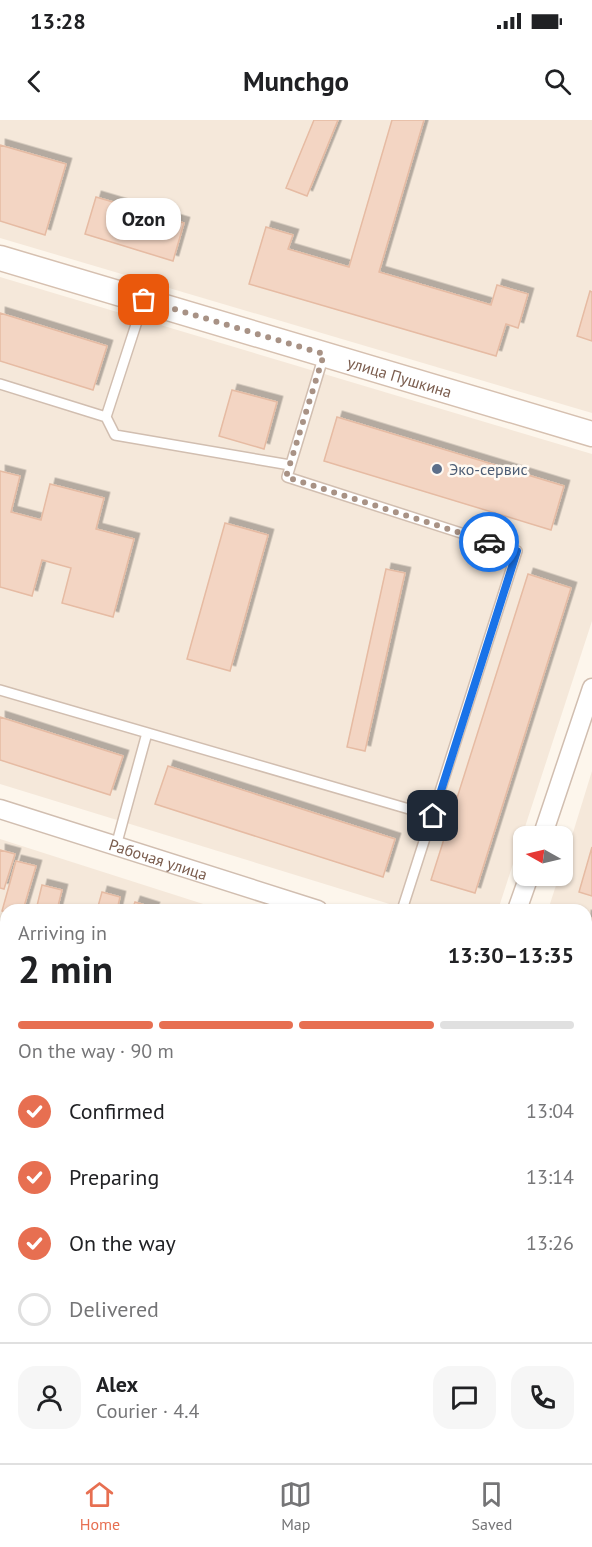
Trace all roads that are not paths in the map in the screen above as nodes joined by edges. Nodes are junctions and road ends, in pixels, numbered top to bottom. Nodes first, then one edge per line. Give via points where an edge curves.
1 (0, 258) edge
2 (144, 300) junction
3 (324, 354) junction
4 (0, 384) edge
5 (106, 417) junction
6 (592, 434) edge
7 (290, 465) junction
8 (592, 688) edge
9 (0, 690) edge
10 (147, 733) junction
11 (0, 809) edge
12 (433, 816) junction
13 (546, 826) edge
14 (116, 846) junction
15 (525, 886) edge
16 (299, 904) edge
17 (404, 904) edge
18 (519, 904) edge

1 - 2 main road, улица Пушкина
2 - 3 main road, улица Пушкина
2 - 5 lane
3 - 6 main road, улица Пушкина
3 - 7 lane
4 - 5 lane
5 - 7 lane via 115,435
7 - 12 lane via 286,477 517,551
8 - 13 street
9 - 10 lane
10 - 12 lane
10 - 14 lane
11 - 14 street, Рабочая улица
12 - 17 lane
14 - 16 street, Рабочая улица
15 - 18 street

